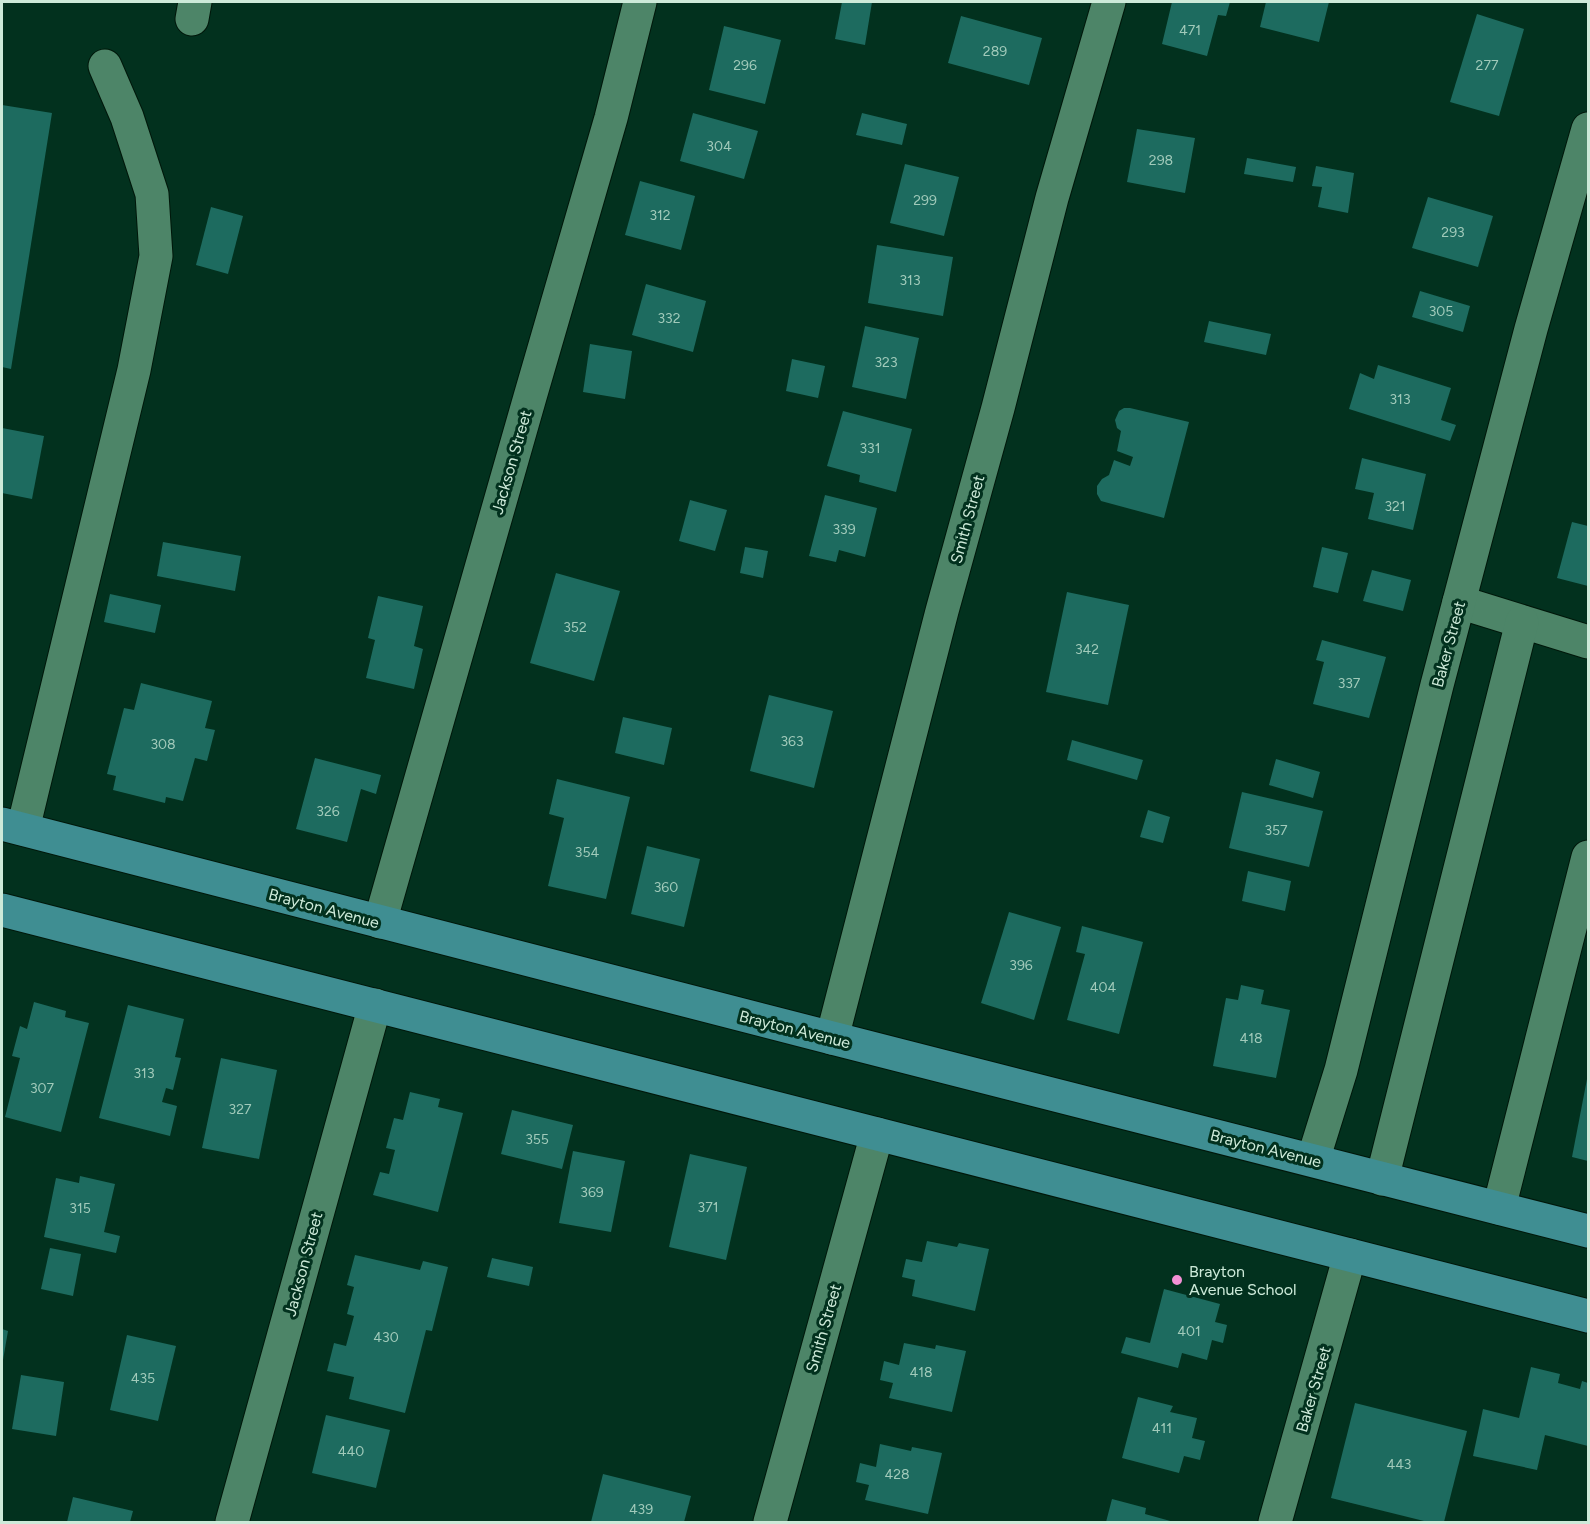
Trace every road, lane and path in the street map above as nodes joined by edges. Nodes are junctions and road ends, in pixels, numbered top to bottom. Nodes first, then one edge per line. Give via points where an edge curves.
1 (640, 2) edge
2 (1108, 2) edge
3 (105, 66) dead end
4 (1588, 129) edge
5 (1459, 602) junction
6 (1522, 622) junction
7 (1588, 642) edge
8 (12, 827) edge
9 (1588, 857) edge
10 (2, 910) edge
11 (380, 922) junction
12 (1579, 933) edge
13 (375, 1005) junction
14 (832, 1038) junction
15 (877, 1134) junction
16 (1313, 1160) junction
17 (1382, 1179) junction
18 (1499, 1208) junction
19 (1588, 1231) edge
20 (1350, 1255) junction
21 (1588, 1316) edge
22 (232, 1522) edge
23 (770, 1522) edge
24 (1275, 1522) edge

1 - 11 street, Jackson Street via 608,129
2 - 14 street, Smith Street via 1052,198
3 - 8 street via 127,117 152,194 156,256 134,370
4 - 5 street, Baker Street
5 - 6 street
5 - 16 street, Baker Street via 1341,1070
6 - 7 street
6 - 17 street
8 - 11 main road, Brayton Avenue
9 - 12 street
10 - 13 main road
11 - 14 main road, Brayton Avenue
12 - 18 street
13 - 15 main road
13 - 22 street, Jackson Street
14 - 16 main road, Brayton Avenue
15 - 20 main road
15 - 23 street, Smith Street
16 - 17 main road, Brayton Avenue
17 - 18 main road, Brayton Avenue
18 - 19 main road, Brayton Avenue
20 - 21 main road
20 - 24 street, Baker Street

